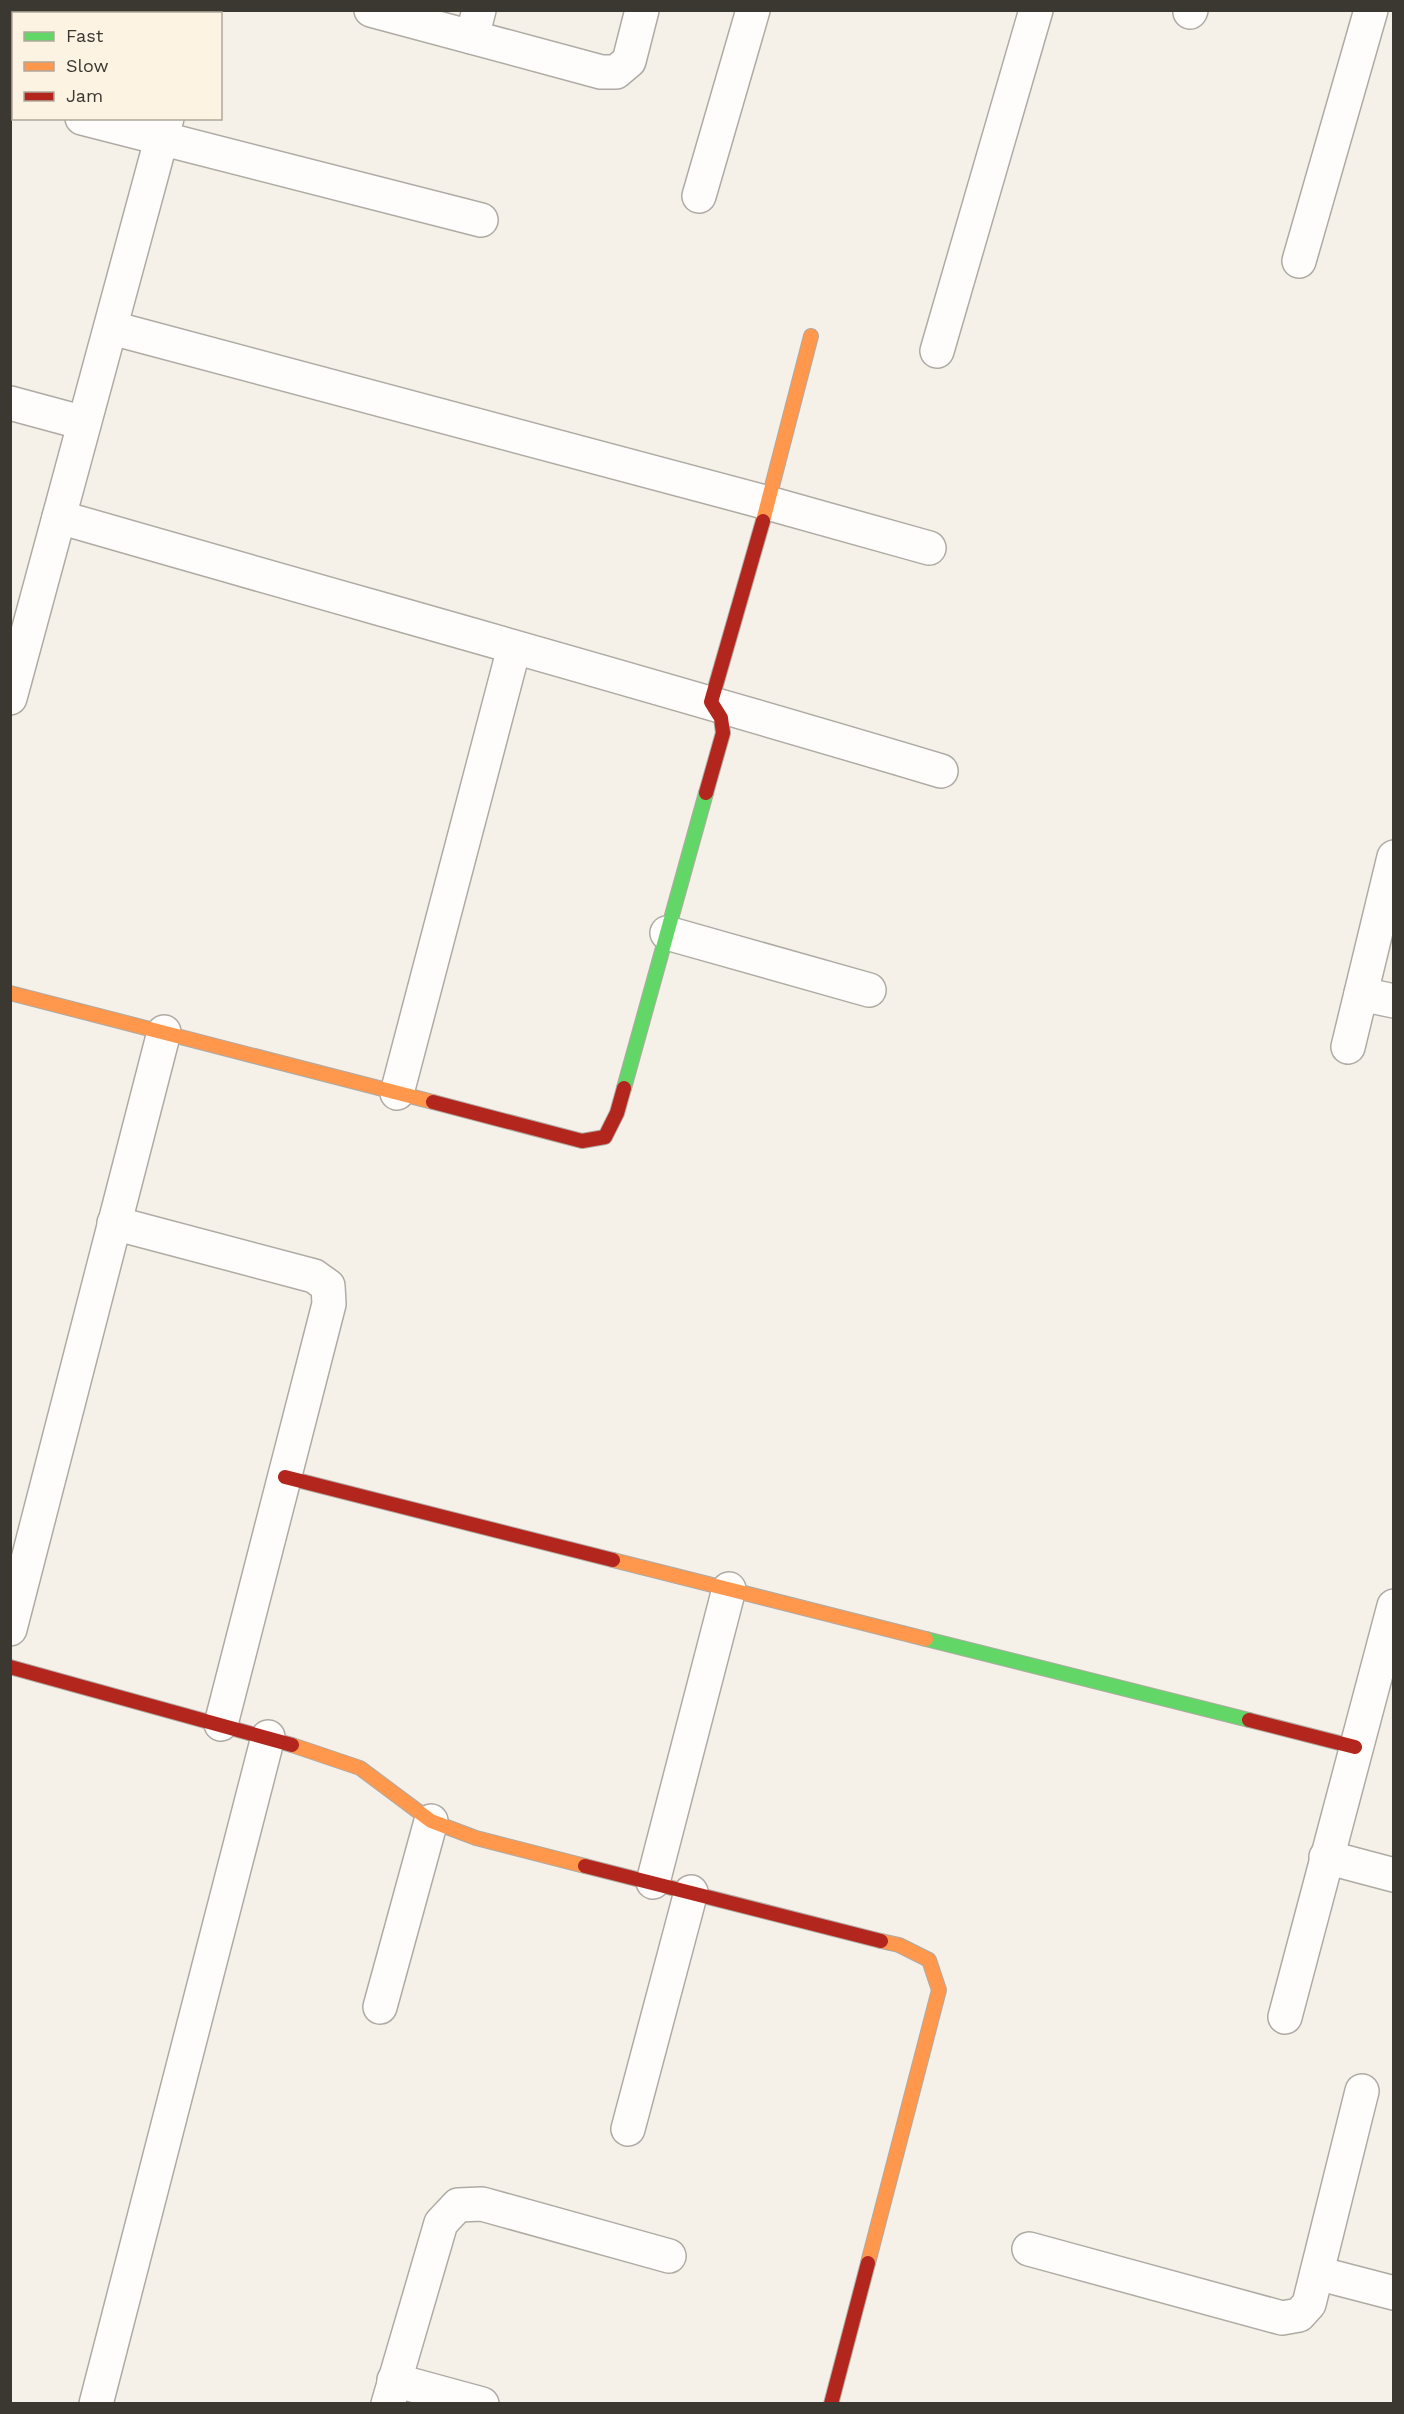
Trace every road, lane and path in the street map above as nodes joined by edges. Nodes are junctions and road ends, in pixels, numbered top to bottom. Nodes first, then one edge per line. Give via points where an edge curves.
1 (642, 10) edge
2 (753, 10) edge
3 (1036, 10) edge
4 (1371, 10) edge
5 (388, 13) edge
6 (475, 24) edge
7 (97, 120) edge
8 (164, 129) edge
9 (699, 196) dead end
10 (481, 220) dead end
11 (1299, 261) dead end
12 (112, 328) junction
13 (811, 336) dead end
14 (937, 351) dead end
15 (10, 403) edge
16 (84, 423) junction
17 (768, 503) junction
18 (59, 517) junction
19 (929, 548) dead end
20 (514, 648) junction
21 (10, 698) edge
22 (711, 702) junction
23 (941, 771) dead end
24 (1394, 857) edge
25 (668, 933) junction
26 (869, 990) dead end
27 (10, 993) edge
28 (1361, 994) junction
29 (1394, 1001) edge
30 (164, 1032) junction
31 (1348, 1047) dead end
32 (397, 1093) junction
33 (114, 1223) junction
34 (285, 1477) junction
35 (729, 1589) junction
36 (1394, 1606) edge
37 (10, 1629) edge
38 (10, 1667) edge
39 (221, 1724) junction
40 (268, 1737) junction
41 (1355, 1747) junction
42 (431, 1821) junction
43 (1326, 1857) junction
44 (1394, 1875) edge
45 (652, 1882) junction
46 (691, 1892) junction
47 (380, 2007) dead end
48 (1285, 2017) dead end
49 (1362, 2091) dead end
50 (628, 2129) dead end
51 (1029, 2249) dead end
52 (669, 2256) dead end
53 (1317, 2273) junction
54 (1394, 2293) edge
55 (391, 2391) edge
56 (96, 2403) edge
57 (482, 2403) edge
58 (831, 2403) edge

1 - 6 street via 629,61 616,72 601,72
2 - 9 street
3 - 14 street
4 - 11 street
5 - 6 street
7 - 8 street
8 - 10 street
8 - 12 street
12 - 16 street
12 - 17 street
13 - 17 street
15 - 16 street
16 - 18 street
17 - 19 street
17 - 22 street
18 - 20 street
18 - 21 street
20 - 22 street
20 - 32 street
22 - 23 street
22 - 25 street via 721,718 723,733
24 - 28 street
25 - 26 street
25 - 32 street via 617,1113 605,1137 582,1141
27 - 30 street
28 - 29 street
28 - 31 street
30 - 32 street
30 - 33 street
33 - 34 street via 314,1276 328,1286 329,1304
33 - 37 street
34 - 35 street
34 - 39 street
35 - 41 street
35 - 45 street
36 - 41 street
38 - 39 street
39 - 40 street
40 - 42 street via 360,1768
40 - 56 street
41 - 43 street
42 - 45 street via 476,1838
42 - 47 street
43 - 44 street
43 - 48 street
45 - 46 street
46 - 50 street
46 - 58 street via 899,1945 929,1960 939,1990
49 - 53 street
51 - 53 street via 1282,2318 1299,2315 1309,2304
52 - 55 street via 482,2204 458,2205 441,2223
53 - 54 street
55 - 57 street

